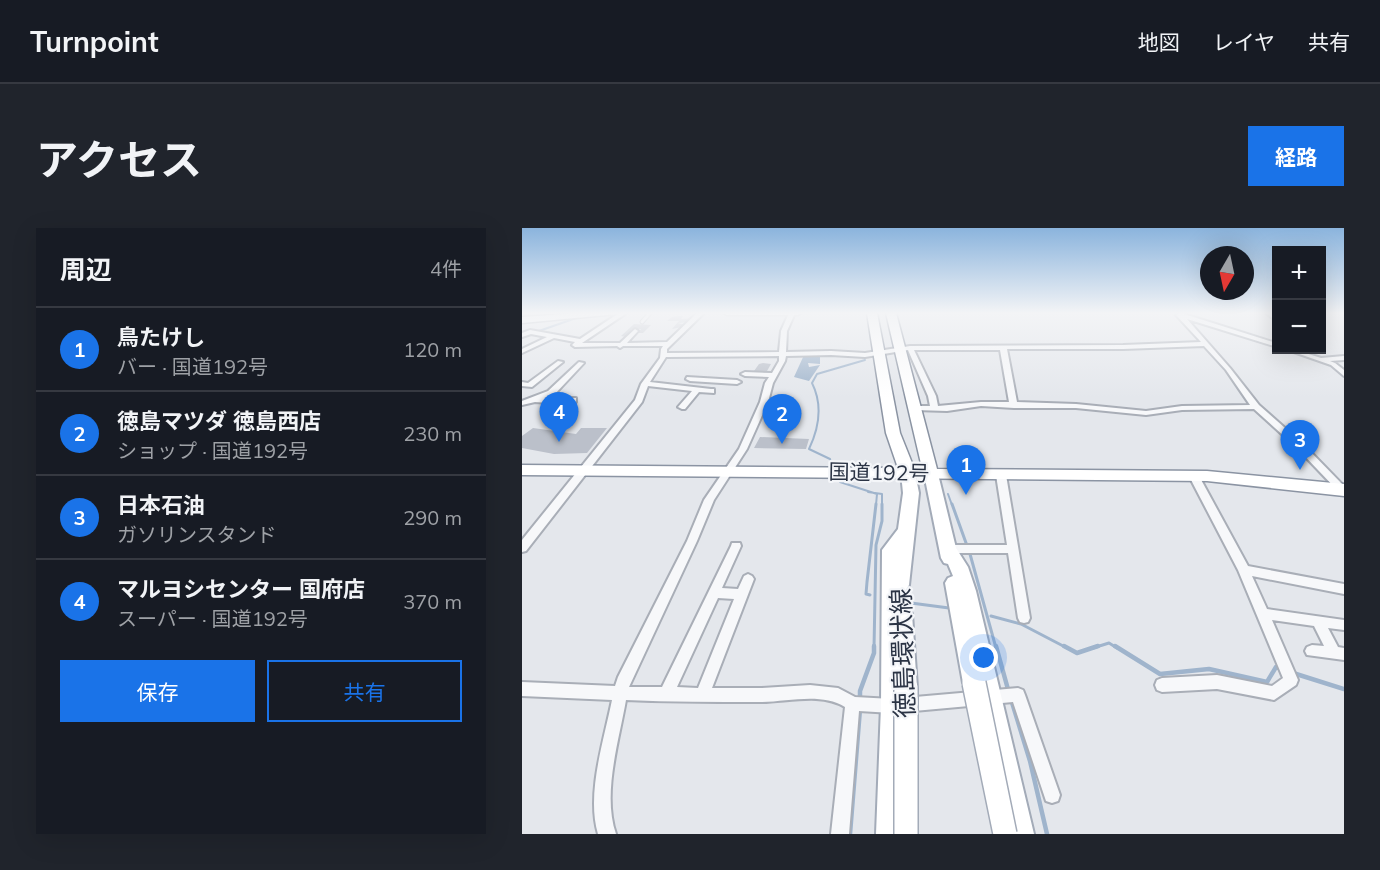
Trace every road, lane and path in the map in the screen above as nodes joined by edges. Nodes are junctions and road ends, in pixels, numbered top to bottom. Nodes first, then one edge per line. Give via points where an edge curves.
1 (543, 341) edge
2 (581, 341) edge
3 (624, 341) edge
4 (672, 341) edge
5 (783, 341) edge
6 (877, 341) edge
7 (902, 341) edge
8 (1202, 341) edge
9 (669, 344) junction
10 (1204, 344) junction
11 (620, 346) junction
12 (1003, 347) junction
13 (905, 349) junction
14 (522, 351) edge
15 (781, 353) junction
16 (879, 353) junction
17 (1304, 354) edge
18 (1314, 354) edge
19 (663, 355) junction
20 (1344, 358) edge
21 (1320, 359) junction
22 (560, 362) dead end
23 (581, 363) dead end
24 (745, 374) dead end
25 (1344, 374) edge
26 (774, 375) junction
27 (690, 379) dead end
28 (701, 379) junction
29 (716, 380) junction
30 (737, 382) dead end
31 (522, 384) edge
32 (645, 384) junction
33 (701, 390) junction
34 (525, 403) edge
35 (1014, 405) junction
36 (682, 407) dead end
37 (1256, 407) junction
38 (915, 408) junction
39 (934, 408) junction
40 (555, 416) dead end
41 (522, 470) edge
42 (585, 470) junction
43 (729, 472) junction
44 (908, 473) junction
45 (931, 474) junction
46 (1001, 474) junction
47 (1194, 476) junction
48 (1343, 490) edge
49 (522, 531) edge
50 (534, 532) junction
51 (736, 546) dead end
52 (522, 548) edge
53 (962, 549) junction
54 (1012, 549) junction
55 (1244, 570) junction
56 (748, 579) dead end
57 (1344, 589) edge
58 (714, 593) junction
59 (742, 594) junction
60 (1264, 614) junction
61 (1024, 618) dead end
62 (1318, 621) junction
63 (1344, 625) edge
64 (1312, 651) dead end
65 (1339, 653) edge
66 (1162, 686) dead end
67 (522, 689) edge
68 (996, 692) junction
69 (621, 694) junction
70 (666, 695) junction
71 (702, 695) junction
72 (899, 697) junction
73 (859, 705) junction
74 (1052, 795) dead end
75 (607, 834) edge
76 (840, 834) edge
77 (890, 834) edge
78 (906, 834) edge
79 (1005, 834) edge
80 (1021, 834) edge

1 - 14 street
2 - 11 street via 575,345
3 - 11 street
4 - 9 street
5 - 15 street
6 - 16 highway
7 - 13 highway
8 - 10 street
9 - 11 street
9 - 19 street
10 - 12 street
10 - 37 street
12 - 13 street
12 - 35 street
13 - 16 street
13 - 38 highway
13 - 39 street via 932,396
15 - 16 street
15 - 19 street
15 - 26 street via 782,361
16 - 44 highway via 894,433
17 - 21 street
18 - 21 street
19 - 32 street
20 - 21 street
21 - 25 street
22 - 31 street via 529,385
23 - 34 street via 555,390
24 - 26 street
26 - 43 street via 743,449
27 - 28 street
28 - 29 street
28 - 33 street
29 - 30 street
29 - 33 street
32 - 33 street
32 - 42 street via 639,400
33 - 36 street
34 - 40 street via 572,400
35 - 37 street via 1146,413 1182,408
35 - 39 street
37 - 48 street
38 - 39 street
38 - 45 highway
41 - 42 highway, 国道192号
42 - 43 highway, 国道192号
42 - 50 street
43 - 44 highway, 国道192号
43 - 69 street via 709,500 623,681
44 - 45 highway, 国道192号
44 - 72 main road via 908,529 891,550
45 - 46 highway, 国道192号
45 - 53 main road
46 - 47 highway, 国道192号
46 - 54 street
47 - 48 highway, 国道192号
47 - 55 street
49 - 50 street
50 - 52 street
51 - 58 street
53 - 54 street
53 - 68 main road via 959,567
54 - 61 street
55 - 57 street
55 - 60 street
56 - 59 street
58 - 59 street
58 - 70 street
59 - 71 street
60 - 62 street
60 - 66 street via 1291,679 1275,693 1217,682
62 - 63 street
62 - 65 street
64 - 65 street
67 - 69 street
68 - 72 street
68 - 74 street via 1018,695
68 - 79 main road, bridge
68 - 80 main road
69 - 70 street
69 - 75 street via 604,776 602,819
70 - 71 street
71 - 73 street via 810,692 838,695
72 - 73 street
72 - 77 main road
72 - 78 main road, 徳島環状線, bridge
73 - 76 street

